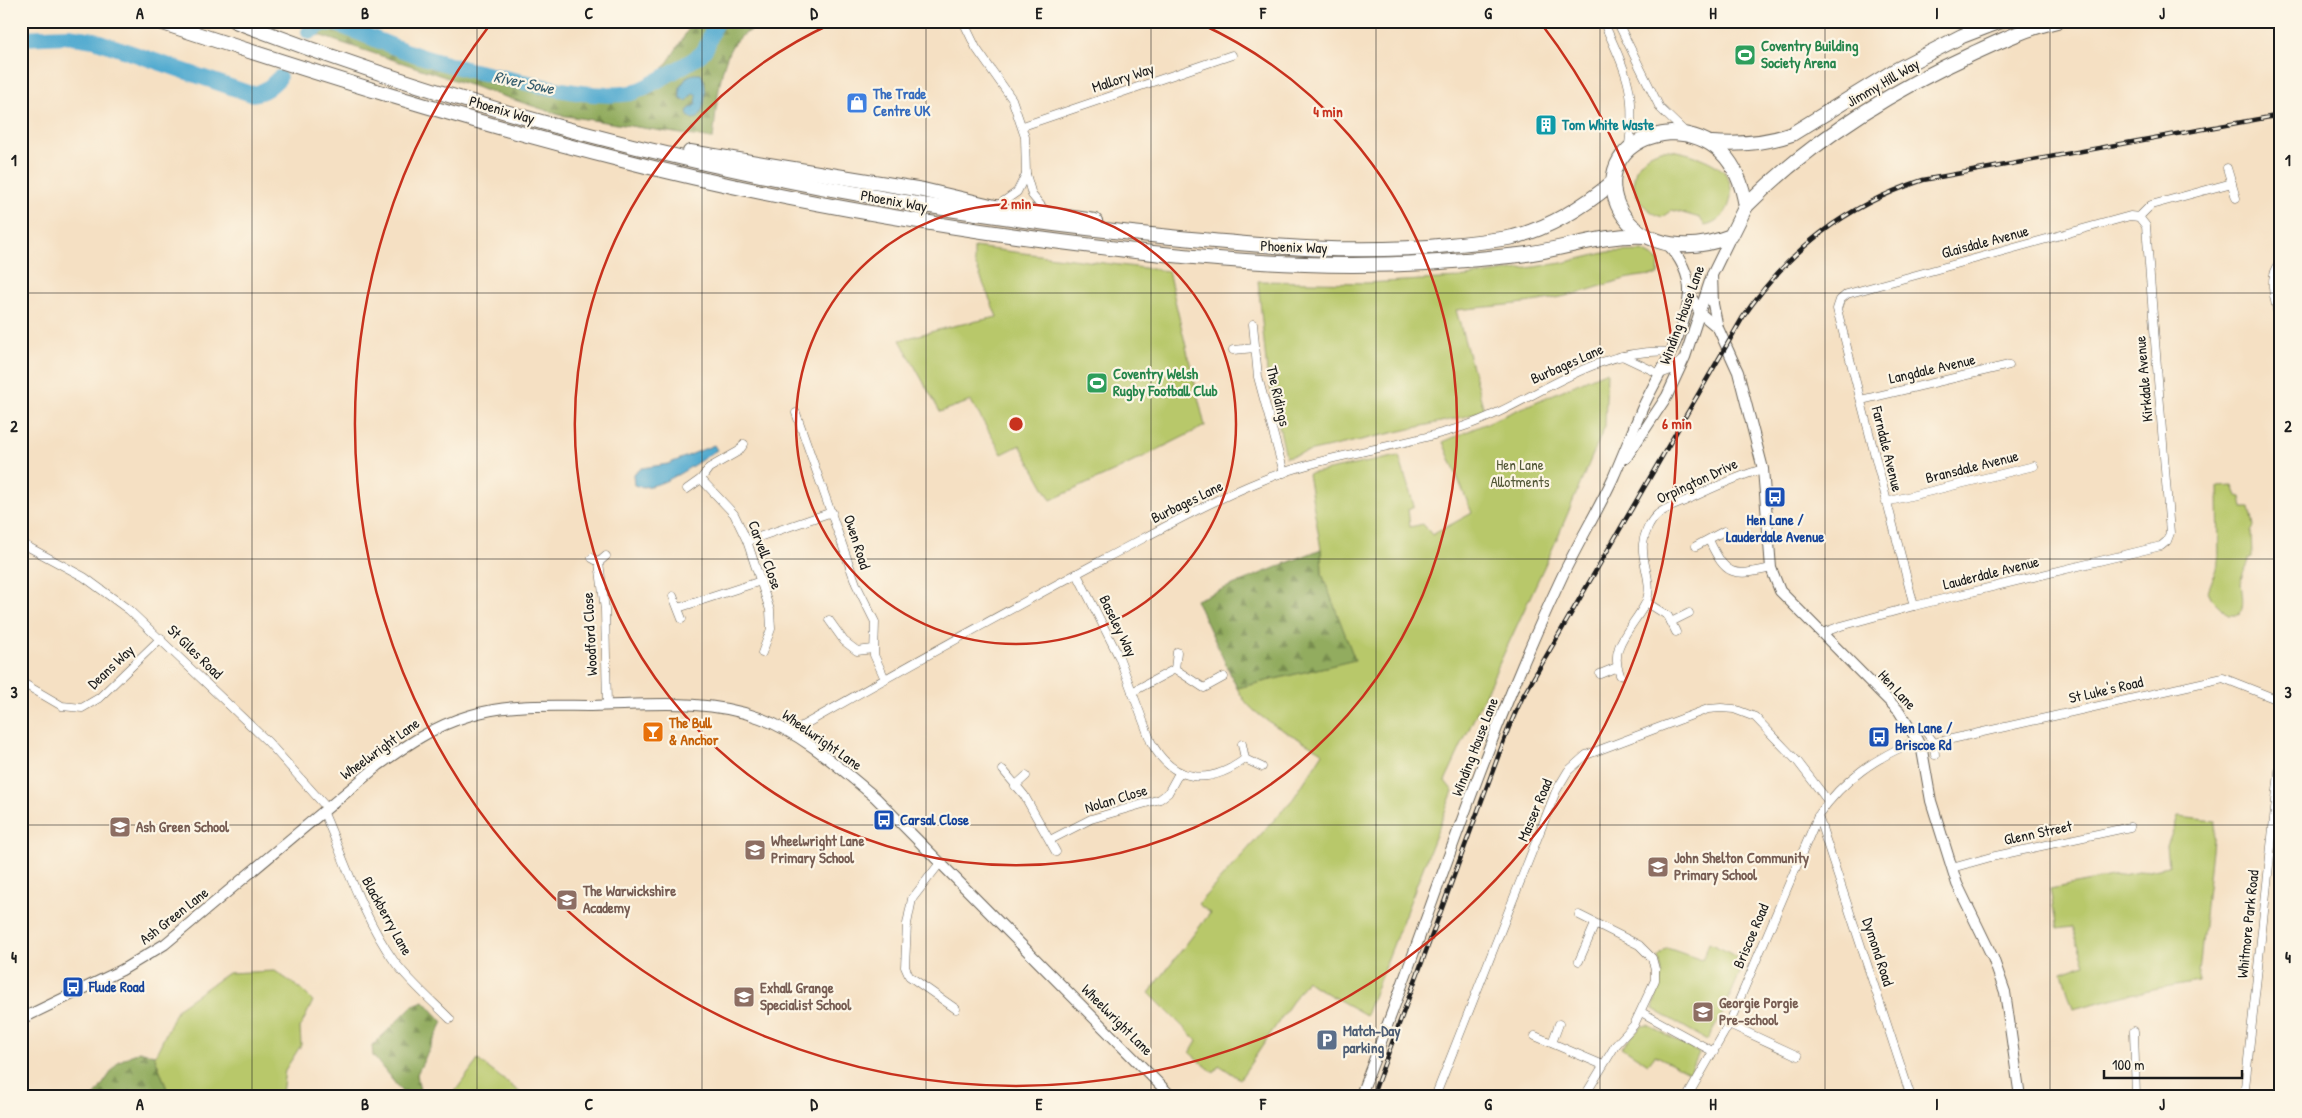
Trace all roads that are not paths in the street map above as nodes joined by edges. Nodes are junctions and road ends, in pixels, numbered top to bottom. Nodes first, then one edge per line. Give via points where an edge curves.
1 (157, 21) edge
2 (235, 21) edge
3 (963, 21) edge
4 (1603, 21) edge
5 (1617, 21) edge
6 (2001, 21) edge
7 (2057, 21) edge
8 (1232, 56) dead end
9 (1023, 126) junction
10 (1687, 135) junction
11 (1712, 143) junction
12 (625, 144) junction
13 (1628, 150) junction
14 (2227, 168) dead end
15 (1026, 174) junction
16 (1612, 183) junction
17 (2232, 183) junction
18 (2236, 198) dead end
19 (1746, 206) junction
20 (995, 207) junction
21 (1049, 215) junction
22 (2139, 217) junction
23 (1647, 236) junction
24 (1731, 236) junction
25 (1235, 244) junction
26 (1667, 244) junction
27 (2281, 262) edge
28 (1712, 275) junction
29 (1689, 293) junction
30 (1840, 300) joint
31 (1700, 313) junction
32 (1252, 324) dead end
33 (2281, 326) edge
34 (1718, 328) junction
35 (1254, 348) junction
36 (1233, 350) dead end
37 (1671, 352) junction
38 (1620, 356) junction
39 (1686, 357) junction
40 (2009, 365) dead end
41 (1660, 374) junction
42 (1860, 400) junction
43 (796, 413) dead end
44 (744, 444) dead end
45 (2034, 466) dead end
46 (1763, 469) junction
47 (1284, 473) junction
48 (1612, 479) junction
49 (701, 480) junction
50 (687, 489) dead end
51 (1886, 502) junction
52 (832, 512) junction
53 (1724, 531) dead end
54 (1709, 540) junction
55 (747, 541) junction
56 (2167, 541) joint
57 (21, 543) edge
58 (1696, 546) dead end
59 (592, 558) dead end
60 (1771, 568) junction
61 (1076, 574) junction
62 (761, 581) junction
63 (674, 596) dead end
64 (1646, 602) junction
65 (1914, 606) junction
66 (678, 608) junction
67 (1689, 613) dead end
68 (682, 619) dead end
69 (829, 620) dead end
70 (1671, 622) junction
71 (1676, 632) dead end
72 (1822, 633) junction
73 (161, 638) junction
74 (873, 649) junction
75 (1177, 652) dead end
76 (762, 653) dead end
77 (1616, 666) junction
78 (1175, 669) junction
79 (1600, 674) dead end
80 (1620, 675) dead end
81 (1224, 677) dead end
82 (885, 679) junction
83 (21, 682) edge
84 (1132, 692) junction
85 (2281, 700) edge
86 (606, 705) junction
87 (1926, 732) dead end
88 (794, 735) junction
89 (1917, 740) junction
90 (1934, 743) junction
91 (1242, 744) dead end
92 (2281, 754) edge
93 (1935, 755) dead end
94 (1245, 759) junction
95 (1262, 767) dead end
96 (1003, 770) dead end
97 (1179, 773) junction
98 (1026, 776) dead end
99 (1015, 786) junction
100 (1828, 801) junction
101 (325, 810) junction
102 (1818, 816) junction
103 (2130, 827) dead end
104 (1050, 840) junction
105 (1056, 852) dead end
106 (940, 863) junction
107 (1952, 868) junction
108 (1579, 915) dead end
109 (1595, 924) junction
110 (1580, 960) dead end
111 (956, 996) dead end
112 (950, 1003) junction
113 (956, 1009) dead end
114 (1641, 1012) junction
115 (21, 1019) edge
116 (450, 1019) dead end
117 (1559, 1024) dead end
118 (1728, 1024) junction
119 (2134, 1031) dead end
120 (1384, 1035) junction
121 (1535, 1036) dead end
122 (1552, 1043) junction
123 (1714, 1052) junction
124 (1798, 1056) dead end
125 (1603, 1065) junction
126 (1172, 1097) edge
127 (1355, 1097) edge
128 (1360, 1097) edge
129 (1434, 1097) edge
130 (1584, 1097) edge
131 (1687, 1097) edge
132 (1911, 1097) edge
133 (2020, 1097) edge
134 (2136, 1097) edge
135 (2244, 1097) edge

1 - 23 highway, Phoenix Way via 502,128 630,162 938,225 1079,245 1306,264 1395,265 1522,255 1625,234
2 - 12 highway, Phoenix Way via 420,88
3 - 9 street via 976,48 1012,99
4 - 13 street via 1630,84 1632,121
5 - 10 street via 1660,108
6 - 11 highway, Jimmy Hill Way via 1902,66 1792,134 1775,140 1733,145
7 - 19 highway, Jimmy Hill Way via 1961,59 1871,107 1790,165
8 - 9 street, Mallory Way
9 - 15 street
10 - 11 highway
10 - 13 highway via 1671,133 1643,138
11 - 19 highway via 1740,178
12 - 20 highway via 722,156 923,190
12 - 25 highway, Phoenix Way via 732,170 865,196 1059,226
13 - 16 highway
14 - 17 street
15 - 20 street via 1017,192
15 - 21 street via 1032,195
16 - 23 highway via 1622,215
16 - 25 highway, Phoenix Way via 1598,196 1550,225 1492,240 1390,249 1307,250
17 - 18 street
17 - 22 street via 2150,205
19 - 24 highway
20 - 21 highway
21 - 25 highway
22 - 30 street, Glaisdale Avenue via 2130,216 1865,289 1847,294
22 - 56 street, Kirkdale Avenue via 2146,226 2167,484 2170,533
23 - 26 highway
24 - 26 highway via 1712,244
24 - 28 street, Winding House Lane
26 - 29 street, Winding House Lane via 1684,270
27 - 33 street via 2273,273 2273,281
28 - 31 street, Winding House Lane
28 - 34 street, Hen Lane
29 - 31 street, Hen Lane
29 - 37 street, Winding House Lane
30 - 42 street, Farndale Avenue via 1837,309
31 - 34 street, Hen Lane
31 - 39 street, Winding House Lane
32 - 35 street, The Ridings
34 - 46 street, Hen Lane via 1738,372
35 - 36 street
35 - 47 street, The Ridings via 1258,377
37 - 38 street, Burbages Lane
37 - 41 street, Winding House Lane
38 - 41 street, Burbages Lane
38 - 47 street, Burbages Lane via 1571,374 1461,427
39 - 41 street via 1671,370
39 - 48 street, Winding House Lane via 1667,396
40 - 42 street, Langdale Avenue
41 - 48 street, Winding House Lane
42 - 51 street, Farndale Avenue
43 - 52 street, Owen Road
44 - 49 street via 739,451 709,468
45 - 51 street, Bransdale Avenue
46 - 60 street, Hen Lane
46 - 64 street, Orpington Drive via 1743,474 1657,515 1643,545 1648,582
47 - 61 street, Burbages Lane via 1183,518
48 - 120 street, Winding House Lane via 1560,582 1514,689
49 - 50 street
49 - 55 street, Carvell Close via 734,514
51 - 65 street, Farndale Avenue
52 - 55 street
52 - 74 street, Owen Road via 856,584 875,622
53 - 54 street
54 - 58 street
54 - 60 street via 1726,568 1748,573
55 - 62 street, Carvell Close
56 - 65 street, Lauderdale Avenue via 2160,546
57 - 73 street, St Giles Road via 92,582
59 - 86 street, Woodford Close via 603,559
60 - 72 street, Hen Lane via 1780,591
61 - 82 street, Burbages Lane
61 - 84 street, Baseley Way via 1119,657
62 - 66 street
62 - 76 street, Carvell Close via 772,619
63 - 66 street
64 - 70 street via 1668,616
64 - 77 street, Orpington Drive via 1618,648
65 - 72 street, Lauderdale Avenue
66 - 68 street
67 - 70 street
69 - 74 street via 844,641 858,650
70 - 71 street
72 - 89 street, Hen Lane via 1899,712
73 - 83 street, Deans Way via 98,698 82,708 62,706
73 - 101 street, St Giles Road via 268,742
74 - 82 street, Owen Road
75 - 78 street
77 - 79 street
77 - 80 street
78 - 81 street via 1204,688
78 - 84 street
82 - 88 street, Burbages Lane via 802,726
84 - 97 street, Baseley Way via 1158,755
85 - 90 street, St Luke's Road via 2223,678
86 - 88 street, Wheelwright Lane via 716,706 760,718
86 - 101 street, Wheelwright Lane via 501,708 456,720 412,741
87 - 90 street
88 - 106 street, Wheelwright Lane via 875,797
89 - 100 street, Briscoe Road via 1868,765
89 - 107 street, Hen Lane via 1922,750 1931,801
90 - 93 street
91 - 94 street
92 - 135 street, Whitmore Park Road
94 - 95 street
94 - 97 street via 1223,773 1210,776
96 - 99 street
97 - 104 street, Nolan Close via 1168,793 1160,799 1091,819
98 - 99 street
99 - 104 street via 1024,795
100 - 102 street, Briscoe Road
100 - 129 street, Masser Road via 1798,762 1755,717 1734,709 1708,709 1599,749 1576,763 1556,790
101 - 115 street, Ash Green Lane via 158,949
101 - 116 street, Blackberry Lane via 353,883 386,948 401,969
102 - 118 street, Briscoe Road
102 - 132 street, Dymond Road
103 - 107 street, Glenn Street
104 - 105 street
106 - 112 street via 912,899 905,966 909,976
106 - 126 street, Wheelwright Lane
107 - 133 street, Hen Lane via 1993,958 2004,992
108 - 109 street
109 - 110 street
109 - 114 street via 1639,945 1652,958 1654,980
111 - 112 street
112 - 113 street
114 - 123 street
114 - 125 street
117 - 122 street
118 - 123 street, Briscoe Road
118 - 124 street
119 - 134 street
120 - 127 street, Winding House Lane
120 - 128 street, Winding House Lane
121 - 122 street
122 - 125 street
123 - 131 street, Briscoe Road
125 - 130 street

